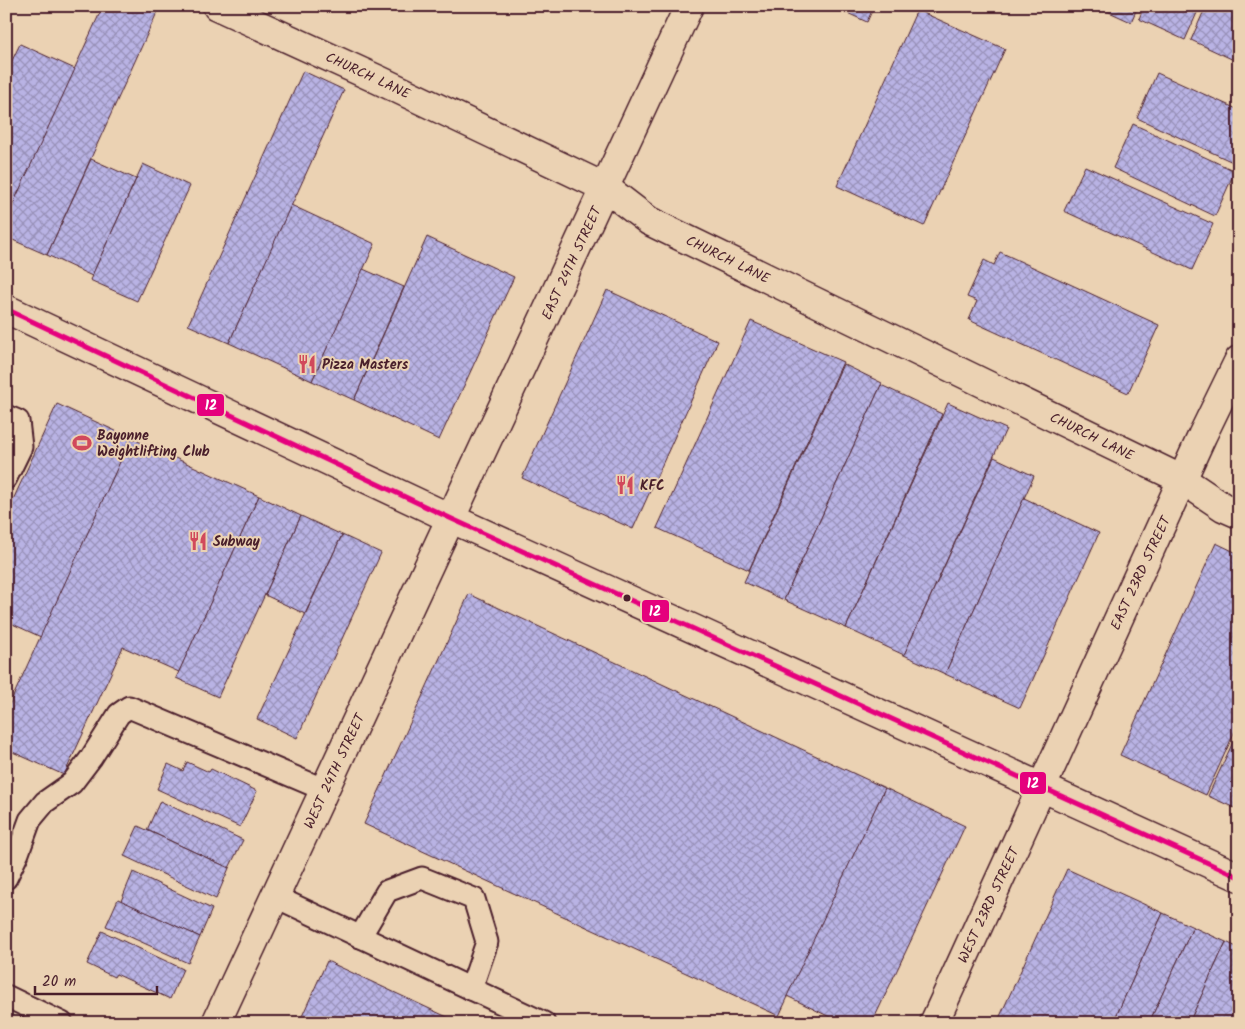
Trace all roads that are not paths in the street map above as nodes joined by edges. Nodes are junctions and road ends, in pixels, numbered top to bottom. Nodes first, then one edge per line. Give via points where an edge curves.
1 (217, 6) edge
2 (689, 6) edge
3 (606, 188) junction
4 (6, 309) edge
5 (1239, 360) edge
6 (6, 416) edge
7 (6, 478) edge
8 (1183, 480) junction
9 (1239, 514) edge
10 (452, 519) junction
11 (1042, 787) junction
12 (325, 790) junction
13 (12, 850) edge
14 (1239, 877) edge
15 (6, 878) edge
16 (276, 897) junction
17 (360, 937) junction
18 (471, 989) junction
19 (6, 996) edge
20 (62, 1023) edge
21 (216, 1023) edge
22 (544, 1023) edge
23 (934, 1023) edge

1 - 3 street, CHURCH LANE
2 - 3 street, EAST 24TH STREET
3 - 8 street, CHURCH LANE via 648,221
3 - 10 street, EAST 24TH STREET
4 - 10 street
5 - 8 street, EAST 23RD STREET
6 - 7 lane via 18,421 21,447
8 - 9 street, CHURCH LANE
8 - 11 street, EAST 23RD STREET
10 - 11 street
10 - 12 street, WEST 24TH STREET
11 - 14 street
11 - 23 street, WEST 23RD STREET
12 - 13 lane via 129,707 119,714 72,783 45,802 30,820
12 - 16 street, WEST 24TH STREET
13 - 15 lane
16 - 17 lane
16 - 21 street, WEST 24TH STREET
17 - 18 lane
17 - 18 lane via 387,891 422,878 474,899 487,942
18 - 22 lane
19 - 20 lane

